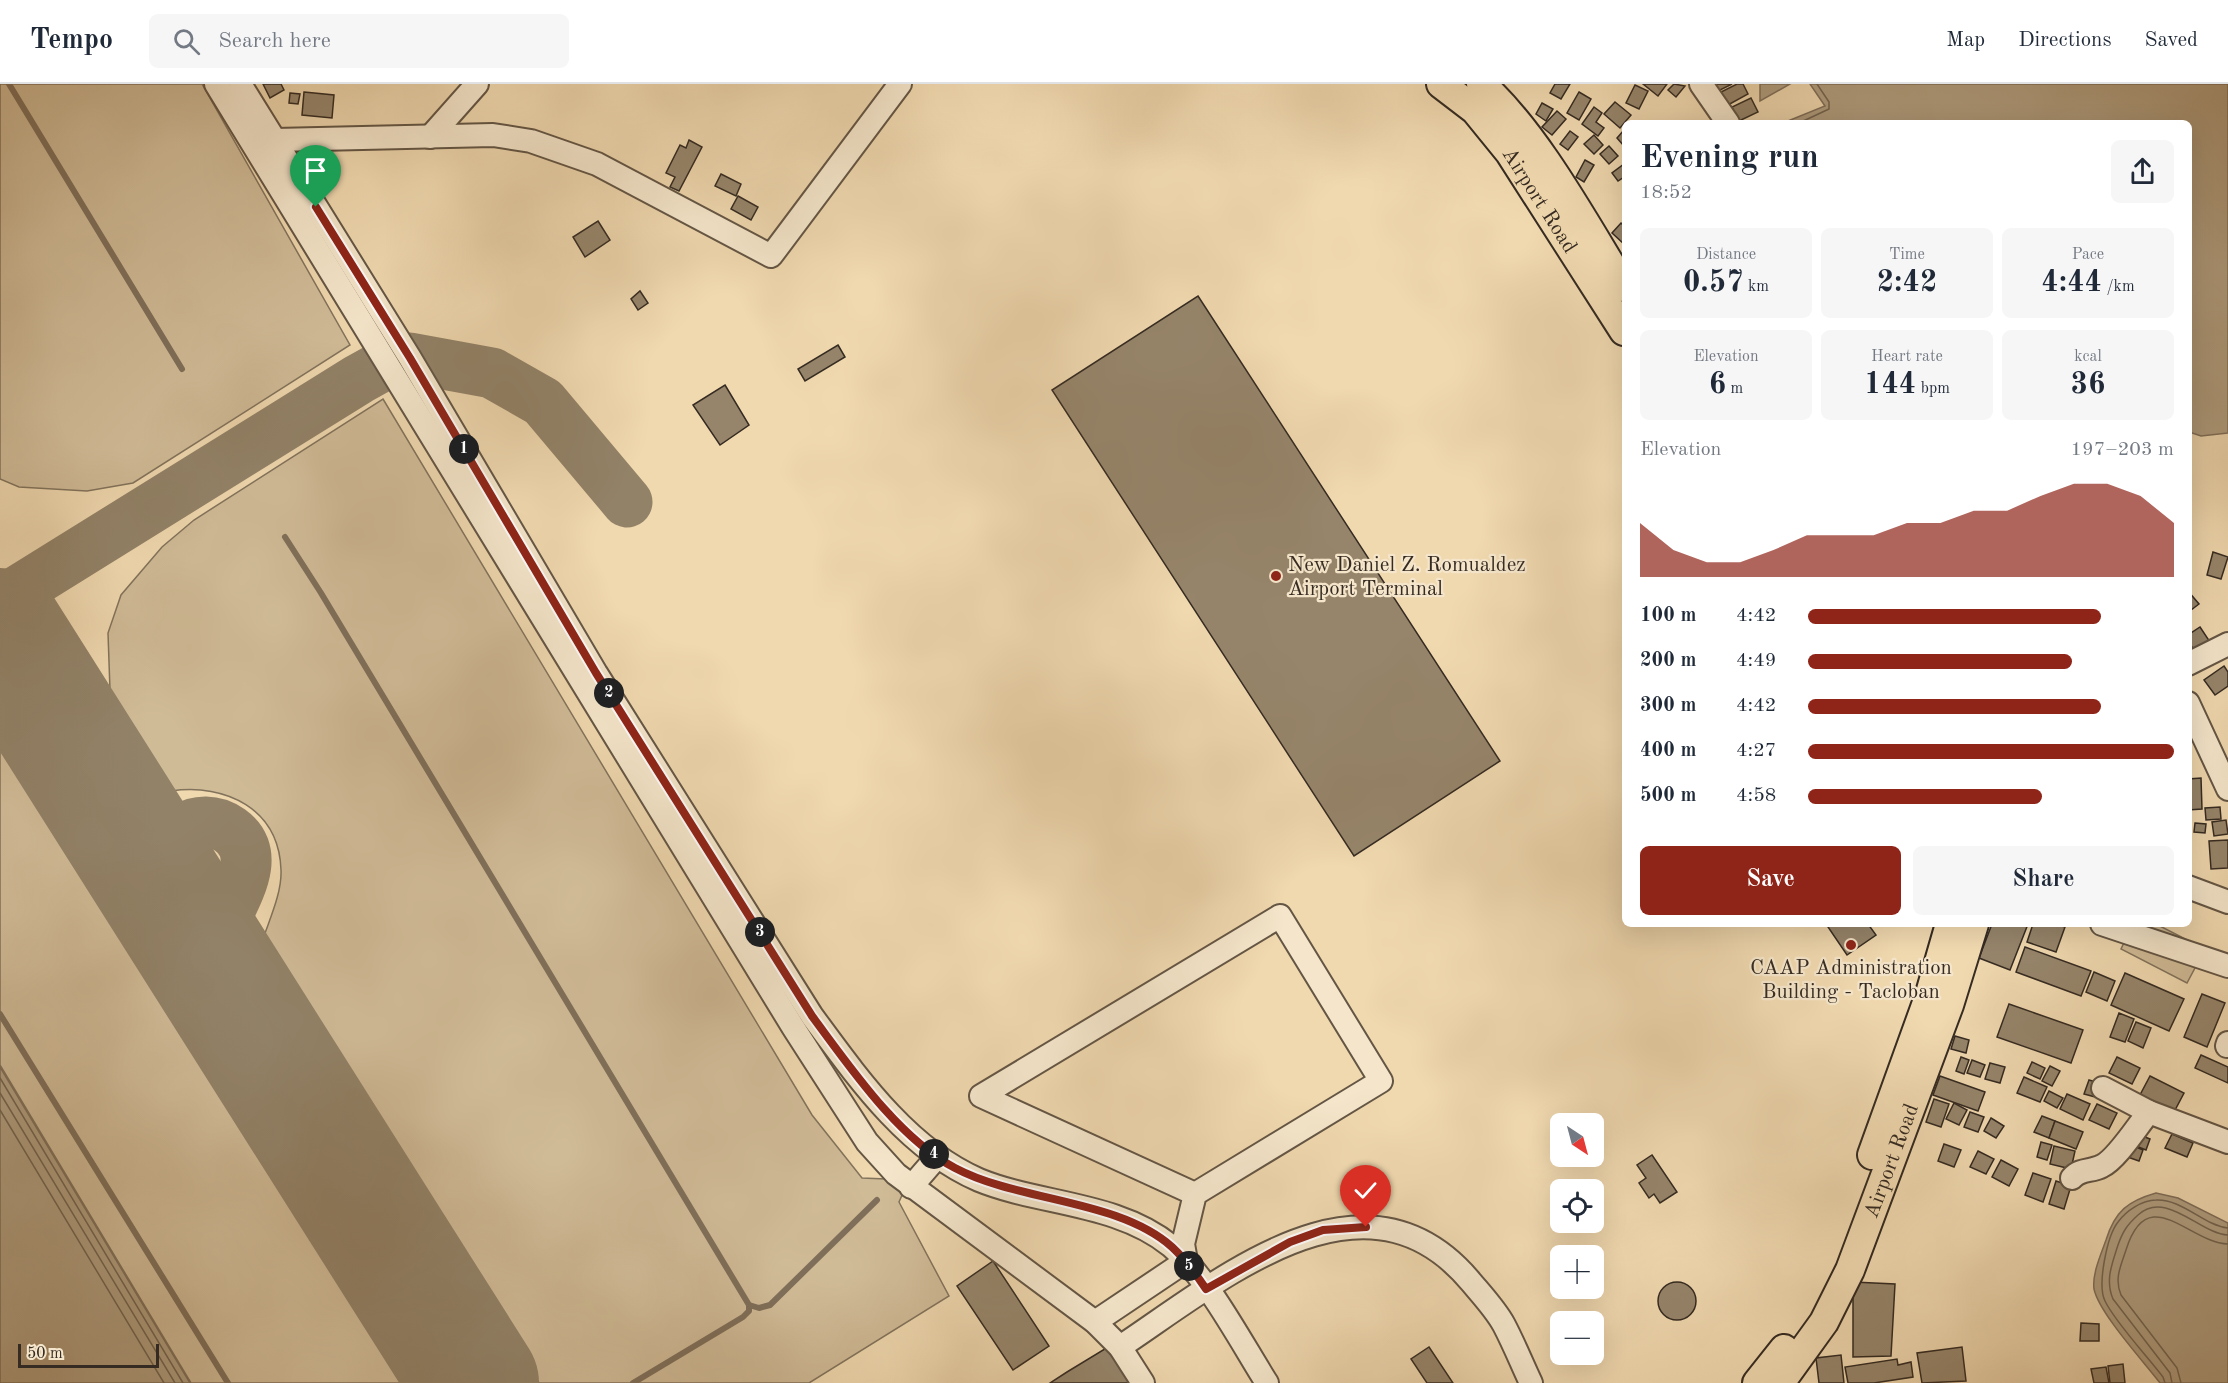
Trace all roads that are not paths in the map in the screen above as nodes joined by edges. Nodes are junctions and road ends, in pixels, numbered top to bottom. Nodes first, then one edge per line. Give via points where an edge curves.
1 (216, 84) edge
2 (240, 84) edge
3 (477, 84) edge
4 (900, 84) edge
5 (1441, 84) edge
6 (1481, 84) edge
7 (1701, 84) edge
8 (1726, 120) edge
9 (430, 137) junction
10 (275, 140) junction
11 (316, 207) junction
12 (297, 220) junction
13 (1622, 284) edge
14 (1622, 328) edge
15 (2228, 644) edge
16 (2192, 662) edge
17 (588, 677) junction
18 (2192, 712) edge
19 (2228, 789) edge
20 (2192, 888) edge
21 (2228, 902) edge
22 (1949, 927) edge
23 (1973, 927) edge
24 (2111, 927) edge
25 (2228, 966) edge
26 (803, 1022) junction
27 (2103, 1088) dead end
28 (2149, 1112) junction
29 (2228, 1142) edge
30 (937, 1157) junction
31 (2072, 1178) dead end
32 (911, 1187) junction
33 (1195, 1194) junction
34 (1186, 1261) junction
35 (1206, 1289) junction
36 (1095, 1322) junction
37 (1120, 1347) junction
38 (1143, 1383) edge
39 (1267, 1383) edge
40 (1531, 1383) edge
41 (1757, 1383) edge
42 (1780, 1383) edge

1 - 12 street
2 - 10 street
3 - 9 street
4 - 9 street via 771,256 597,165 558,149 493,135
5 - 14 main road, Airport Road via 1475,110 1510,153
6 - 13 main road, Airport Road via 1530,143
7 - 8 street
9 - 10 street
10 - 11 street
11 - 12 street
11 - 17 street via 410,358
12 - 17 street
15 - 16 street
17 - 26 street
18 - 19 street
20 - 21 street
22 - 41 main road, Airport Road via 1929,997 1833,1264 1808,1313
23 - 42 main road, Airport Road via 1949,1005 1850,1270 1824,1322
24 - 25 street
26 - 30 street
26 - 32 street via 867,1142
27 - 28 street
28 - 29 street
28 - 31 street via 2110,1161
30 - 32 street
30 - 34 street via 980,1180 1137,1226 1156,1235
32 - 36 street
33 - 33 street via 1381,1081 1280,916 981,1096
33 - 34 street via 1183,1244
34 - 35 street
34 - 36 street
35 - 37 street
35 - 39 street
35 - 40 street via 1290,1242 1323,1230 1388,1228 1410,1234 1458,1266 1476,1288 1503,1323
36 - 37 street
37 - 38 street

